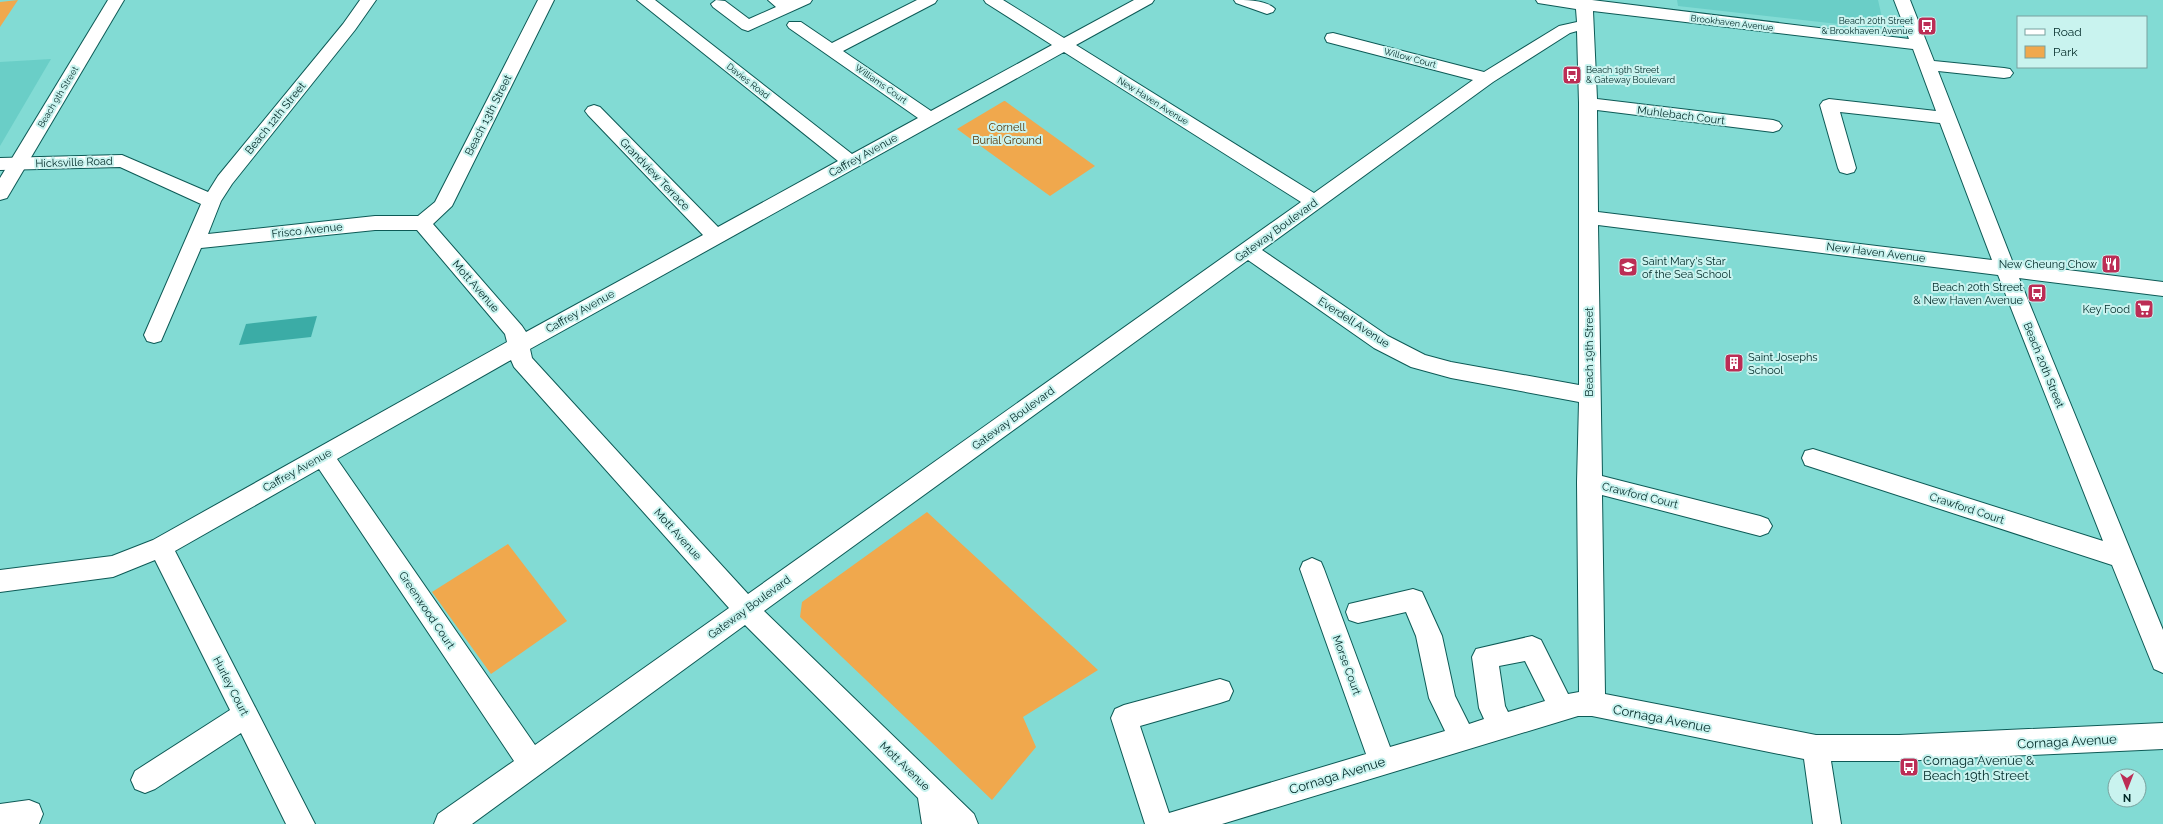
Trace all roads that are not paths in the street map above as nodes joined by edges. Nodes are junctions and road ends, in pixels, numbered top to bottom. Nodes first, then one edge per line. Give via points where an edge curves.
1 (116, 0) edge
2 (368, 0) edge
3 (546, 0) edge
4 (645, 0) edge
5 (804, 0) edge
6 (928, 0) edge
7 (992, 0) edge
8 (1146, 0) edge
9 (1242, 0) edge
10 (1544, 0) edge
11 (1902, 0) edge
12 (719, 4) dead end
13 (781, 4) edge
14 (1267, 9) dead end
15 (1583, 10) edge
16 (795, 25) dead end
17 (1333, 38) dead end
18 (1064, 45) junction
19 (1919, 45) junction
20 (832, 50) junction
21 (1927, 65) junction
22 (2004, 73) dead end
23 (1487, 78) junction
24 (1588, 104) junction
25 (594, 111) dead end
26 (930, 118) junction
27 (1947, 118) junction
28 (1773, 126) dead end
29 (851, 162) junction
30 (0, 164) edge
31 (18, 164) junction
32 (1847, 168) dead end
33 (0, 194) edge
34 (212, 201) junction
35 (1315, 202) junction
36 (1589, 217) junction
37 (422, 223) junction
38 (716, 236) junction
39 (193, 242) junction
40 (1248, 250) junction
41 (2005, 268) junction
42 (2163, 289) edge
43 (154, 336) dead end
44 (519, 345) junction
45 (1588, 395) junction
46 (322, 456) junction
47 (1813, 458) dead end
48 (1589, 482) junction
49 (1760, 526) dead end
50 (161, 547) junction
51 (2121, 557) junction
52 (1312, 569) dead end
53 (0, 582) edge
54 (746, 609) junction
55 (1358, 612) dead end
56 (2163, 661) edge
57 (1220, 691) dead end
58 (1592, 704) junction
59 (1562, 709) junction
60 (246, 715) junction
61 (1501, 726) junction
62 (2163, 736) edge
63 (1462, 738) junction
64 (1816, 748) junction
65 (1382, 762) junction
66 (531, 763) junction
67 (146, 780) dead end
68 (930, 790) junction
69 (29, 814) dead end
70 (0, 818) edge
71 (301, 824) edge
72 (448, 824) edge
73 (936, 824) edge
74 (964, 824) edge
75 (1159, 824) edge
76 (1176, 824) edge
77 (1827, 824) edge

1 - 31 street, Beach 9th Street
2 - 34 street, Beach 12th Street via 350,27 225,180
3 - 37 street, Beach 13th Street via 442,206
4 - 29 street, Davies Road
5 - 13 street
6 - 20 street
7 - 18 street, New Haven Avenue
8 - 18 street, Caffrey Avenue
9 - 14 street
10 - 15 street, Brookhaven Avenue
11 - 19 street, Beach 20th Street
12 - 13 street via 748,26
15 - 19 street, Brookhaven Avenue
15 - 23 street, Gateway Boulevard via 1565,29
15 - 24 street, Beach 19th Street
16 - 20 street, Williams Court
17 - 23 street, Willow Court
18 - 26 street, Caffrey Avenue
18 - 35 street, New Haven Avenue
19 - 21 street, Beach 20th Street
20 - 26 street, Williams Court
21 - 22 street
21 - 27 street, Beach 20th Street
23 - 35 street, Gateway Boulevard
24 - 28 street, Muhlebach Court
24 - 36 street, Beach 19th Street
25 - 38 street, Grandview Terrace
26 - 29 street, Caffrey Avenue
27 - 32 street via 1829,105
27 - 41 street, Beach 20th Street
29 - 38 street, Caffrey Avenue
30 - 31 street, Hicksville Road
31 - 33 street, Beach 9th Street
31 - 34 street, Hicksville Road via 122,161
34 - 39 street, Beach 12th Street
35 - 40 street, Gateway Boulevard
36 - 41 street, New Haven Avenue
36 - 45 street, Beach 19th Street
37 - 39 street, Frisco Avenue via 375,223
37 - 44 street, Mott Avenue via 515,331
38 - 44 street, Caffrey Avenue
39 - 43 street, Beach 12th Street
40 - 45 street, Everdell Avenue via 1381,342 1419,361 1451,370
40 - 54 street, Gateway Boulevard
41 - 42 street, New Haven Avenue
41 - 51 street, Beach 20th Street
44 - 46 street, Caffrey Avenue
44 - 54 street, Mott Avenue via 522,361
45 - 48 street, Beach 19th Street
46 - 50 street, Caffrey Avenue
46 - 66 street, Greenwood Court
47 - 51 street, Crawford Court
48 - 49 street, Crawford Court
48 - 58 street, Beach 19th Street
50 - 53 street, Caffrey Avenue via 113,566
50 - 60 street, Hurley Court
51 - 56 street, Beach 20th Street
52 - 65 street, Morse Court
54 - 66 street, Gateway Boulevard
54 - 68 street, Mott Avenue
55 - 63 street via 1413,600 1429,636 1442,698
57 - 75 street via 1124,718
58 - 59 street, Cornaga Avenue via 1578,704
58 - 64 street, Cornaga Avenue
59 - 61 street, Cornaga Avenue
59 - 61 street via 1532,648 1485,657 1492,708
60 - 67 street
60 - 71 street, Hurley Court
61 - 63 street, Cornaga Avenue
62 - 64 street, Cornaga Avenue via 1899,748
63 - 65 street, Cornaga Avenue
64 - 77 street
65 - 76 street, Cornaga Avenue
66 - 72 street, Gateway Boulevard
68 - 73 street
68 - 74 street, Mott Avenue
69 - 70 street

